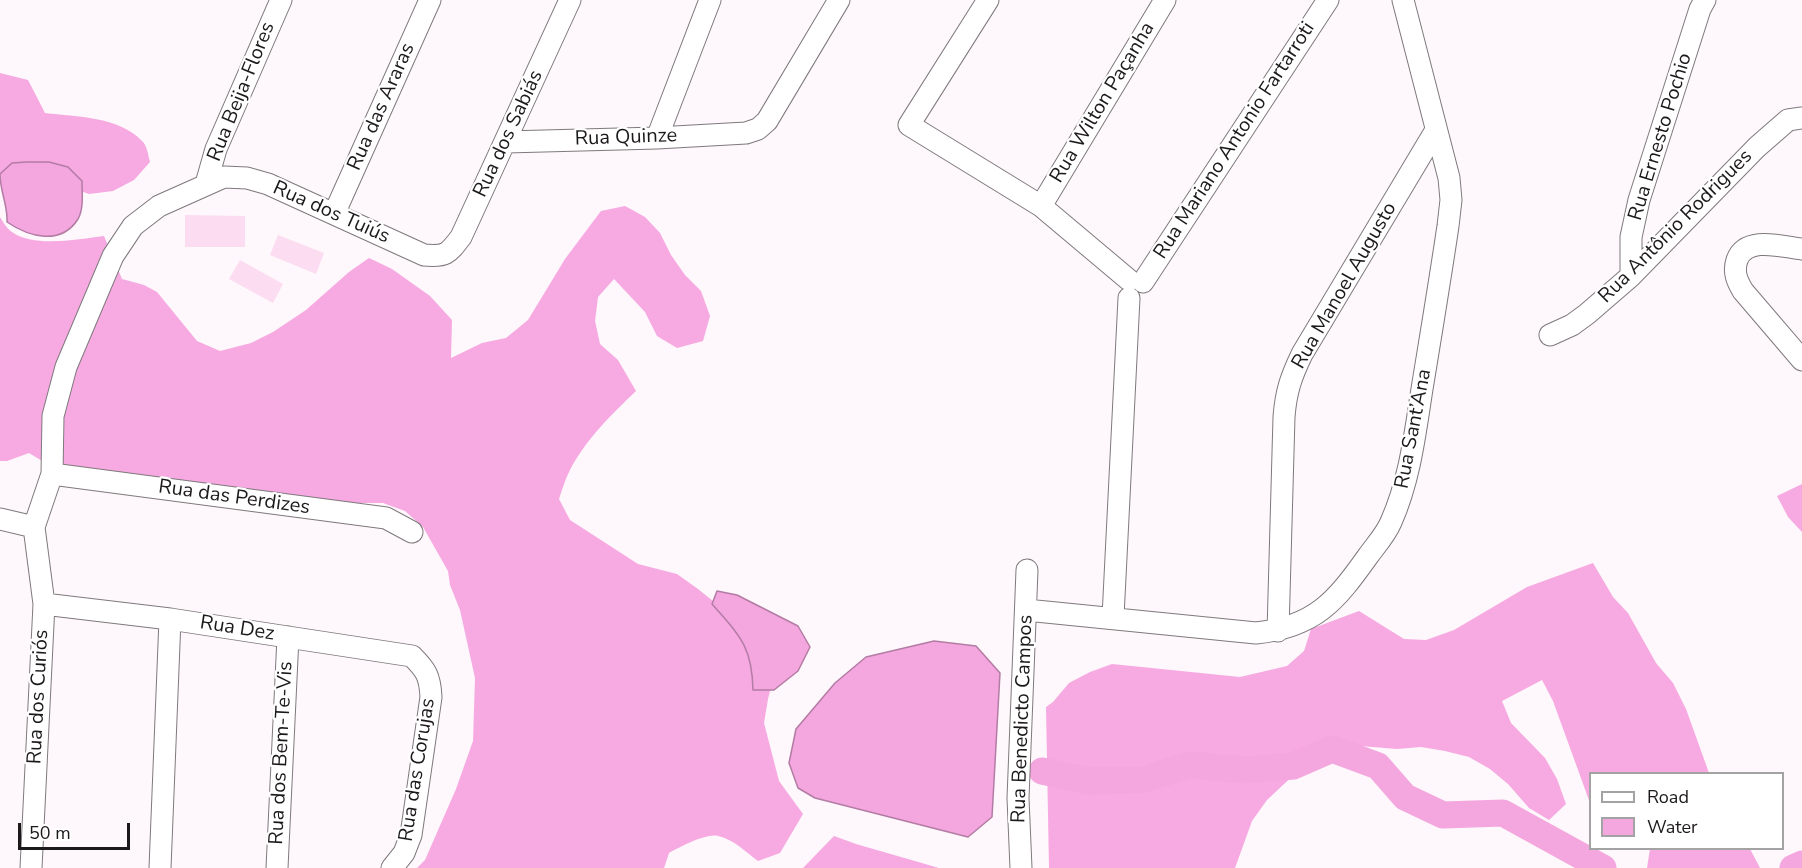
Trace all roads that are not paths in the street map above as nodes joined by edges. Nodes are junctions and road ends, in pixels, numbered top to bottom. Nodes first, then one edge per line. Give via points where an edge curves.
1 (281, 0) edge
2 (430, 0) edge
3 (570, 0) edge
4 (710, 0) edge
5 (839, 0) edge
6 (988, 0) edge
7 (1165, 0) edge
8 (1328, 0) edge
9 (1403, 0) edge
10 (1705, 0) edge
11 (1802, 118) edge
12 (1436, 130) junction
13 (657, 138) junction
14 (506, 142) junction
15 (215, 181) junction
16 (1041, 206) junction
17 (334, 214) junction
18 (1802, 249) edge
19 (435, 256) joint
20 (1631, 276) junction
21 (1134, 287) junction
22 (1550, 335) dead end
23 (1802, 360) edge
24 (52, 474) junction
25 (0, 519) edge
26 (34, 527) junction
27 (412, 532) dead end
28 (1027, 570) dead end
29 (44, 604) junction
30 (1026, 610) junction
31 (1113, 617) junction
32 (170, 619) junction
33 (1278, 631) junction
34 (288, 637) junction
35 (424, 668) joint
36 (31, 868) edge
37 (160, 868) edge
38 (277, 868) edge
39 (392, 868) edge
40 (1021, 868) edge

1 - 15 street, Rua Beija-Flores via 216,149
2 - 17 street, Rua das Araras
3 - 14 street, Rua dos Sabiás
4 - 13 street
5 - 13 street, Rua Quinze via 767,121 758,129
6 - 16 street via 909,125
7 - 16 street, Rua Wilton Paçanha
8 - 21 street, Rua Mariano Antonio Fartarroti
9 - 12 street, Rua Sant’Ana
10 - 20 street, Rua Ernesto Pochio via 1639,201 1631,237
11 - 20 street, Rua Antônio Rodrigues via 1788,120 1757,147
12 - 33 street, Rua Manoel Augusto via 1302,354 1288,387
12 - 33 street, Rua Sant’Ana via 1449,178 1450,209 1409,471 1390,524 1348,585 1318,613
13 - 14 street, Rua Quinze
14 - 19 street, Rua dos Sabiás via 461,237 448,253
15 - 17 street, Rua dos Tuiús via 247,178
15 - 24 street via 159,206 134,226 113,256 66,367 53,416
16 - 21 street
17 - 19 street, Rua dos Tuiús via 424,255
18 - 23 street via 1756,244 1738,256 1736,266 1736,279 1743,291
20 - 22 street, Rua Antônio Rodrigues via 1580,320
21 - 31 street
24 - 26 street
24 - 27 street, Rua das Perdizes via 386,518
25 - 26 street
26 - 29 street, Rua dos Curiós
28 - 30 street, Rua Benedicto Campos
29 - 32 street, Rua Dez
29 - 36 street, Rua dos Curiós
30 - 31 street, Rua Sant’Ana
30 - 40 street, Rua Benedicto Campos via 1018,798
31 - 33 street, Rua Sant’Ana via 1256,633
32 - 34 street, Rua Dez
32 - 37 street
34 - 35 street, Rua Dez via 412,656
34 - 38 street, Rua dos Bem-Te-Vis
35 - 39 street, Rua das Corujas via 431,697 411,835

